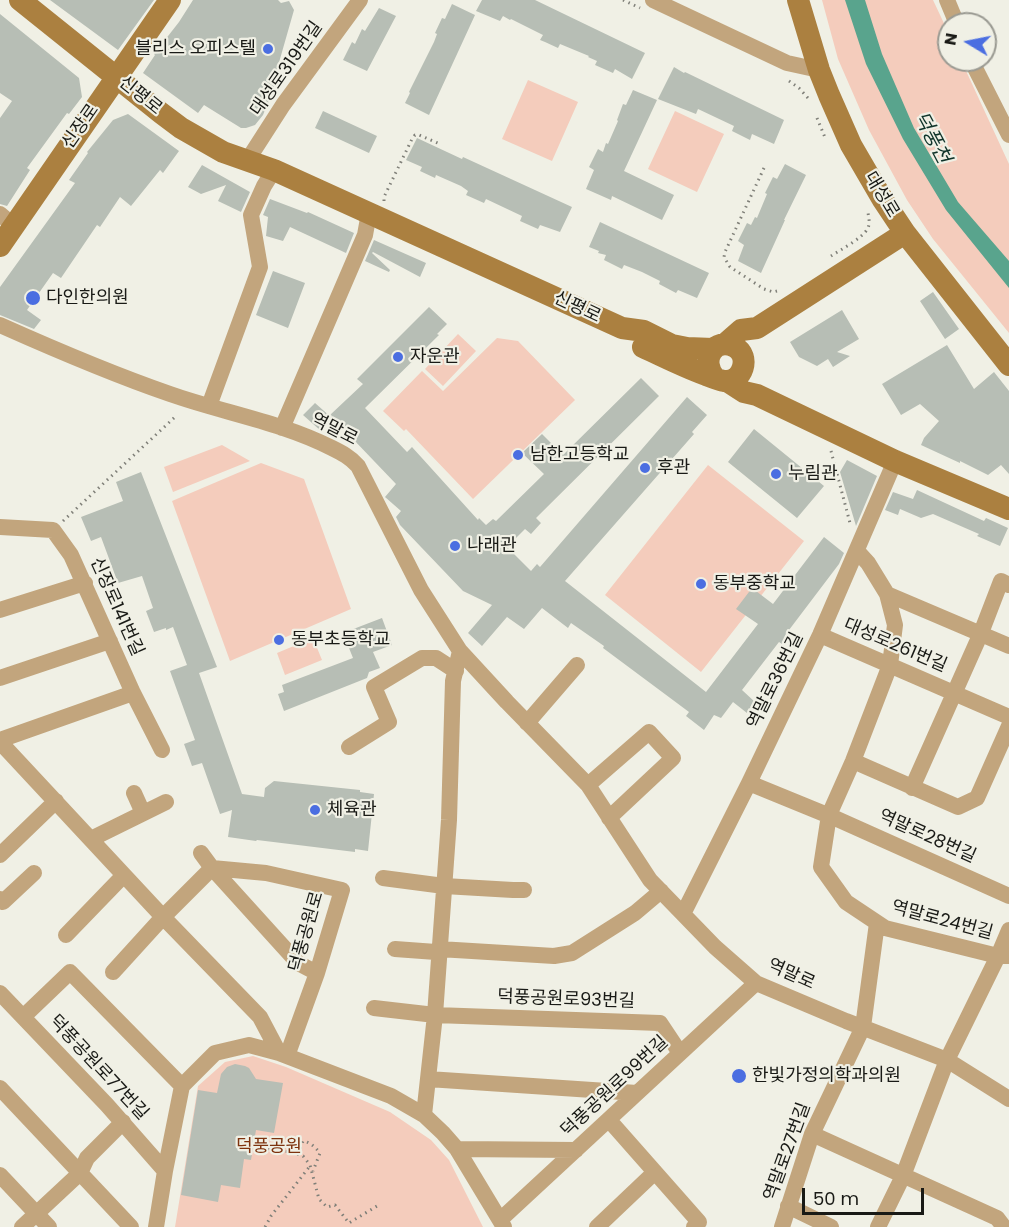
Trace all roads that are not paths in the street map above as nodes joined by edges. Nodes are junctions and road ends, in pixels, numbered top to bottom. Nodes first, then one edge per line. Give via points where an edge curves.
1 (20, 0) edge
2 (170, 0) edge
3 (360, 0) edge
4 (798, 0) edge
5 (647, 4) edge
6 (819, 70) junction
7 (977, 72) edge
8 (116, 77) junction
9 (1009, 135) edge
10 (248, 161) junction
11 (274, 170) junction
12 (376, 207) junction
13 (7, 220) edge
14 (905, 233) junction
15 (0, 246) edge
16 (0, 325) edge
17 (622, 328) junction
18 (757, 328) junction
19 (719, 347) junction
20 (744, 361) junction
21 (1009, 365) edge
22 (721, 379) junction
23 (757, 395) junction
24 (209, 406) junction
25 (282, 428) junction
26 (895, 461) junction
27 (1009, 509) edge
28 (0, 527) edge
29 (857, 551) junction
30 (85, 583) junction
31 (1005, 583) edge
32 (887, 594) junction
33 (0, 610) edge
34 (981, 633) junction
35 (820, 635) junction
36 (111, 641) junction
37 (1009, 646) edge
38 (460, 651) junction
39 (577, 665) dead end
40 (890, 665) junction
41 (456, 671) junction
42 (0, 678) edge
43 (133, 693) junction
44 (955, 693) junction
45 (1009, 717) edge
46 (527, 723) junction
47 (1009, 726) edge
48 (0, 741) edge
49 (349, 747) dead end
50 (162, 750) dead end
51 (853, 761) junction
52 (749, 783) junction
53 (588, 785) junction
54 (912, 788) junction
55 (134, 793) dead end
56 (56, 801) junction
57 (166, 802) dead end
58 (142, 813) junction
59 (829, 815) junction
60 (609, 818) junction
61 (91, 839) junction
62 (3, 845) edge
63 (201, 853) dead end
64 (212, 868) junction
65 (34, 873) dead end
66 (124, 875) junction
67 (382, 878) dead end
68 (444, 886) junction
69 (524, 890) dead end
70 (661, 891) junction
71 (1009, 896) edge
72 (0, 899) edge
73 (683, 914) junction
74 (163, 917) junction
75 (877, 923) junction
76 (1009, 930) edge
77 (66, 935) dead end
78 (439, 949) junction
79 (395, 950) dead end
80 (1003, 956) edge
81 (113, 972) dead end
82 (317, 973) junction
83 (756, 983) junction
84 (0, 993) edge
85 (374, 1008) dead end
86 (435, 1015) junction
87 (23, 1017) junction
88 (863, 1027) junction
89 (680, 1053) junction
90 (283, 1054) junction
91 (947, 1060) junction
92 (428, 1079) junction
93 (182, 1086) junction
94 (0, 1088) edge
95 (637, 1093) junction
96 (1009, 1099) edge
97 (424, 1116) junction
98 (609, 1120) junction
99 (123, 1122) junction
100 (812, 1134) junction
101 (458, 1149) junction
102 (576, 1150) junction
103 (165, 1171) junction
104 (655, 1172) junction
105 (80, 1173) junction
106 (0, 1175) edge
107 (903, 1176) junction
108 (788, 1206) junction
109 (36, 1214) junction
110 (1004, 1218) edge
111 (502, 1223) edge
112 (696, 1224) edge
113 (22, 1227) edge
114 (49, 1227) edge
115 (131, 1227) edge
116 (156, 1227) edge
117 (597, 1227) edge
118 (782, 1227) edge
119 (831, 1227) edge
120 (878, 1227) edge

1 - 8 street, 신평로
2 - 8 street, 신장로
3 - 10 street, 대성로319번길 via 283,105
4 - 6 street, 대성로
5 - 6 street via 787,63
6 - 14 street, 대성로 via 851,145
7 - 9 street
8 - 10 street, 신평로 via 181,128
8 - 13 street, 신장로
10 - 11 street, 신평로
11 - 12 street, 신평로
11 - 24 street via 251,215 260,267
12 - 17 street, 신평로
12 - 25 street
13 - 15 street, 신장로
14 - 18 street
14 - 21 street, 대성로
16 - 24 street, 역말로 via 67,355
17 - 19 street, 신평로 via 644,331 687,348
17 - 22 street, 신평로 via 639,345
18 - 19 street via 741,330
18 - 20 street
19 - 20 street via 737,348
19 - 22 street via 709,354 708,361 711,373
20 - 22 street via 739,376
20 - 23 street
22 - 23 street, 신평로 via 744,393
23 - 26 street, 신평로
24 - 25 street, 역말로
25 - 38 street, 역말로 via 350,457 358,466 422,590
26 - 27 street, 신평로
26 - 29 street, 역말로36번길
28 - 30 street, 신장로141번길 via 53,530
29 - 32 street
29 - 35 street, 역말로36번길
30 - 33 street
30 - 36 street, 신장로141번길
31 - 34 street
32 - 34 street
32 - 40 street via 895,624
34 - 37 street
34 - 44 street
35 - 40 street, 대성로261번길
35 - 52 street, 역말로36번길
36 - 42 street
36 - 43 street, 신장로141번길
38 - 41 street
38 - 46 street, 역말로
39 - 46 street
40 - 44 street, 대성로261번길
40 - 51 street
41 - 49 street via 436,658 422,658 374,687 389,722
41 - 68 street
43 - 48 street
43 - 50 street, 신장로141번길
44 - 45 street, 대성로261번길
44 - 54 street, 대성로261번길
46 - 53 street, 역말로
47 - 54 street via 977,798 958,807
48 - 56 street
51 - 54 street
51 - 59 street
52 - 59 street, 역말로28번길
52 - 73 street, 역말로36번길
53 - 60 street, 역말로
53 - 60 street via 649,732 674,758
55 - 58 street
56 - 61 street
56 - 62 street
57 - 58 street
58 - 61 street
59 - 71 street, 역말로28번길
59 - 75 street via 821,867 846,903
60 - 70 street, 역말로
61 - 66 street
63 - 64 street
64 - 74 street
64 - 82 street via 298,963
64 - 82 street, 덕풍공원로 via 266,873 342,890
65 - 72 street via 3,902
66 - 74 street
66 - 77 street
67 - 68 street
68 - 69 street
68 - 78 street
70 - 73 street, 역말로
70 - 78 street via 635,913 572,953 554,956
73 - 83 street, 역말로
74 - 81 street
74 - 90 street via 260,1017
75 - 80 street, 역말로24번길
75 - 88 street
76 - 80 street, 역말로24번길
78 - 79 street
78 - 86 street
80 - 91 street, 역말로24번길
82 - 90 street, 덕풍공원로
83 - 88 street, 역말로
83 - 89 street, 덕풍공원로99번길
84 - 87 street, 덕풍공원로77번길
85 - 86 street
86 - 89 street, 덕풍공원로93번길 via 660,1023
86 - 92 street
87 - 93 street via 70,972
87 - 99 street, 덕풍공원로77번길
88 - 91 street, 역말로
88 - 100 street, 역말로27번길
89 - 95 street, 덕풍공원로99번길
90 - 93 street via 249,1045 215,1053
90 - 97 street via 391,1096
91 - 96 street, 역말로
91 - 107 street, 역말로24번길
92 - 95 street
92 - 97 street
93 - 103 street
94 - 105 street
95 - 98 street, 덕풍공원로99번길
97 - 101 street
98 - 102 street, 덕풍공원로99번길
98 - 104 street
99 - 103 street, 덕풍공원로77번길
99 - 105 street via 87,1158
100 - 107 street
100 - 108 street, 역말로27번길
101 - 102 street
101 - 111 street
102 - 111 street, 덕풍공원로99번길
103 - 116 street
104 - 112 street
104 - 117 street
105 - 109 street
105 - 115 street
106 - 109 street
107 - 110 street
107 - 120 street, 역말로24번길
108 - 118 street, 역말로27번길
108 - 119 street
109 - 113 street
109 - 114 street

